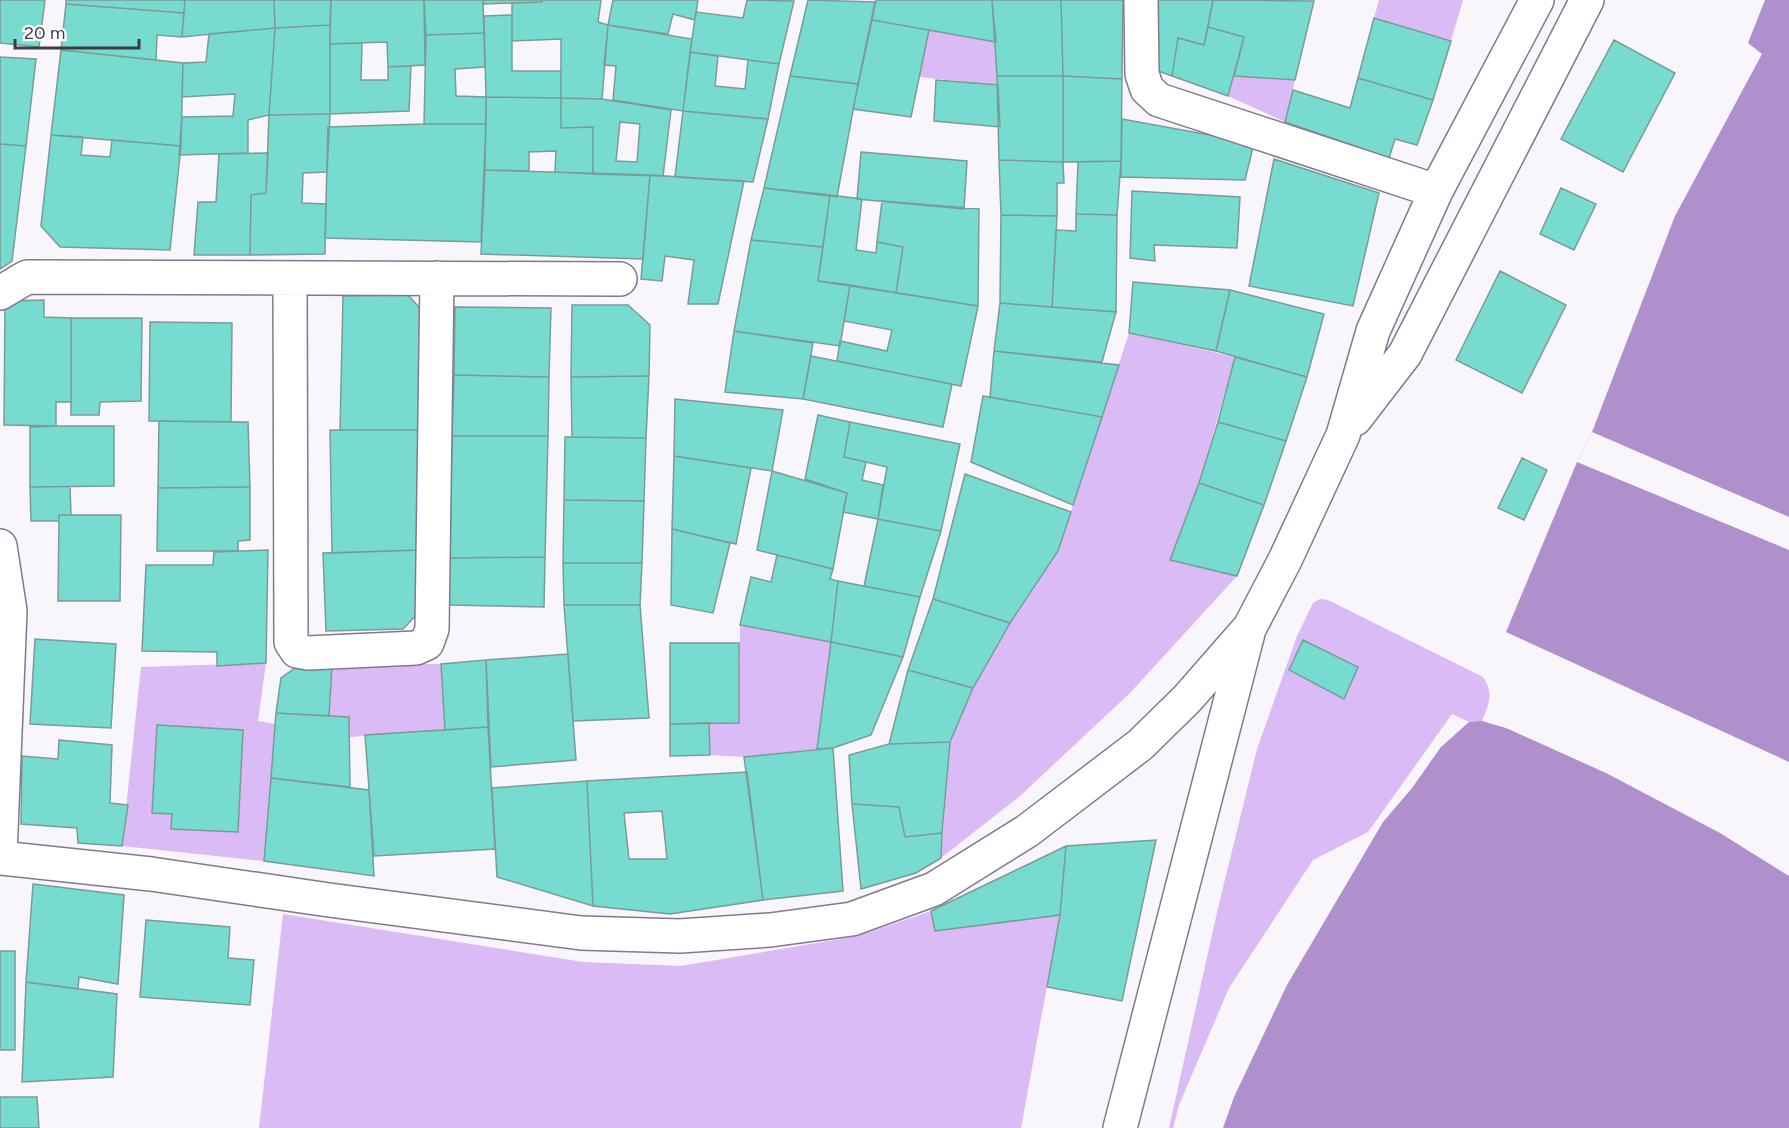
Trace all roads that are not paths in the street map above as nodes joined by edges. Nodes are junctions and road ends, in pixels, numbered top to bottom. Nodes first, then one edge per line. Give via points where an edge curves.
1 (1140, 0) edge
2 (1537, 0) edge
3 (1587, 0) edge
4 (1436, 191) junction
5 (290, 278) junction
6 (437, 278) junction
7 (620, 279) dead end
8 (0, 293) edge
9 (1343, 435) junction
10 (0, 546) edge
11 (1250, 627) junction
12 (0, 856) edge
13 (1120, 1128) edge

1 - 4 street via 1142,74 1147,89 1159,100
2 - 4 street
3 - 9 street via 1405,354
4 - 9 street via 1373,331
5 - 6 street
5 - 6 street via 291,642 297,651 308,653 416,648 427,643 432,629
5 - 8 street via 27,277
6 - 7 street
9 - 11 street
10 - 12 street via 10,611
11 - 12 street via 1140,746 1027,831 934,889 852,919 680,936 581,933
11 - 13 street

